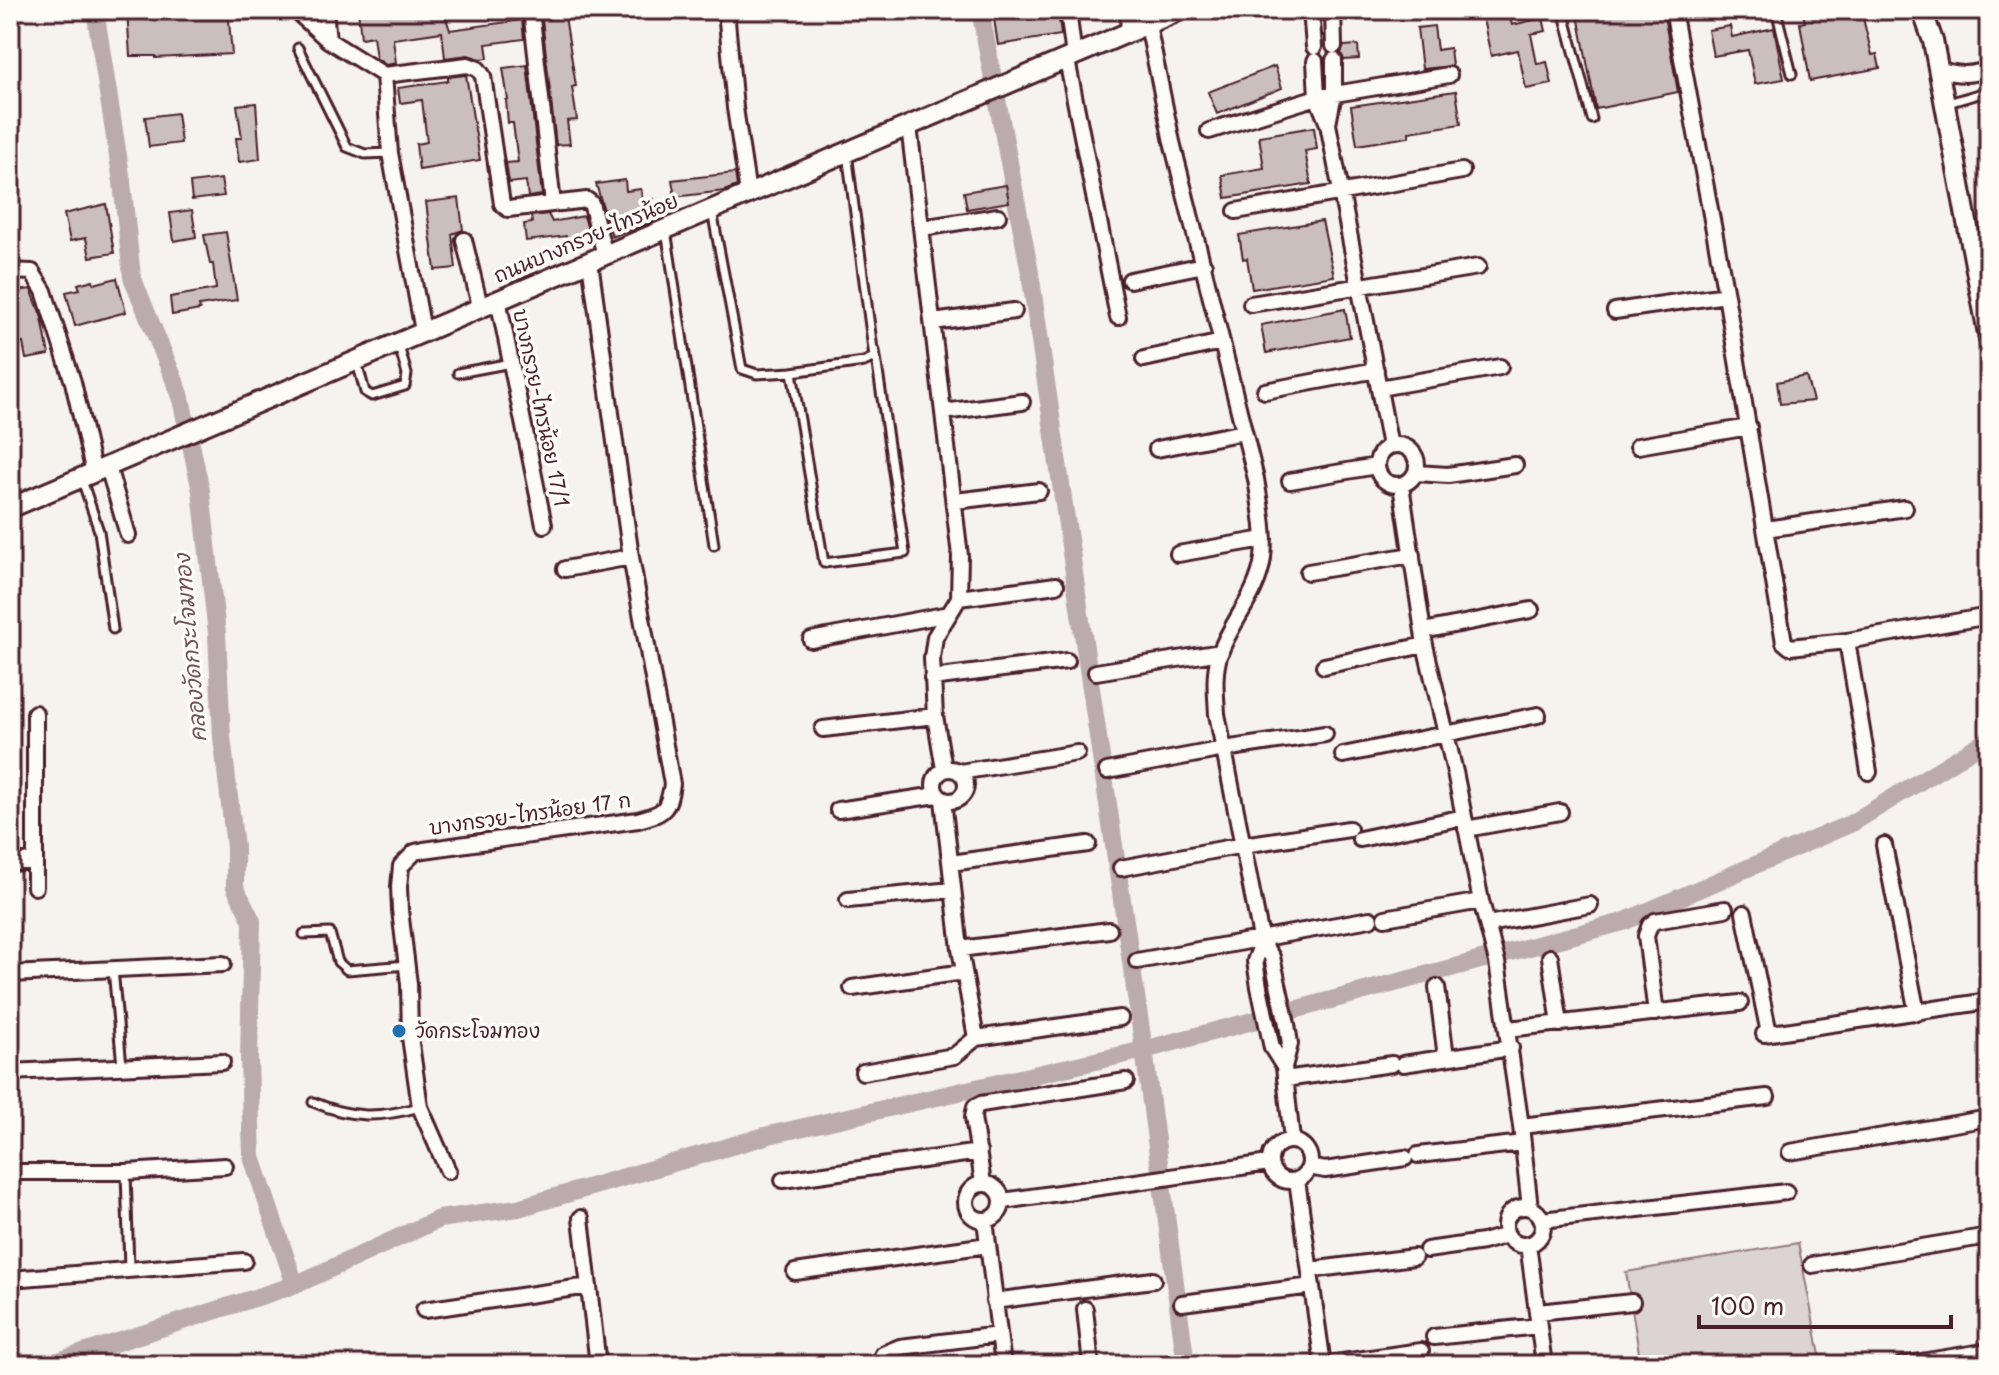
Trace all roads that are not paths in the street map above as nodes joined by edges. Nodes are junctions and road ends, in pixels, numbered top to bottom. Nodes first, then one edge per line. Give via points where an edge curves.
1 (295, 10) edge
2 (325, 10) edge
3 (531, 10) edge
4 (726, 10) edge
5 (1068, 10) edge
6 (1129, 10) edge
7 (1311, 10) edge
8 (1333, 10) edge
9 (1563, 10) edge
10 (1673, 10) edge
11 (1776, 10) edge
12 (1922, 10) edge
13 (1164, 15) edge
14 (1128, 33) junction
15 (328, 40) junction
16 (298, 48) dead end
17 (1071, 58) junction
18 (1937, 69) junction
19 (1989, 69) edge
20 (1792, 74) dead end
21 (384, 75) junction
22 (1449, 75) dead end
23 (1989, 91) edge
24 (1334, 93) junction
25 (1317, 97) junction
26 (1946, 104) junction
27 (1592, 119) dead end
28 (1328, 124) junction
29 (909, 126) junction
30 (1209, 131) dead end
31 (846, 151) junction
32 (390, 153) junction
33 (1462, 171) dead end
34 (1339, 192) junction
35 (748, 193) junction
36 (553, 204) junction
37 (712, 209) junction
38 (1236, 211) dead end
39 (998, 216) dead end
40 (922, 228) junction
41 (666, 229) junction
42 (464, 240) dead end
43 (597, 258) junction
44 (1204, 265) junction
45 (1478, 267) dead end
46 (10, 271) edge
47 (1130, 280) dead end
48 (1358, 285) junction
49 (1726, 295) junction
50 (498, 299) junction
51 (1251, 304) dead end
52 (480, 306) junction
53 (1014, 311) dead end
54 (1615, 311) dead end
55 (1118, 317) dead end
56 (1988, 317) edge
57 (933, 322) junction
58 (423, 331) junction
59 (1989, 339) edge
60 (398, 341) junction
61 (1222, 342) junction
62 (875, 351) junction
63 (356, 359) junction
64 (1144, 359) dead end
65 (511, 363) junction
66 (1500, 367) dead end
67 (1376, 370) junction
68 (792, 372) junction
69 (458, 373) dead end
70 (1379, 388) junction
71 (1265, 391) dead end
72 (1022, 402) dead end
73 (943, 412) junction
74 (1749, 427) junction
75 (1244, 432) junction
76 (1390, 446) junction
77 (1638, 446) dead end
78 (1157, 449) dead end
79 (1515, 465) dead end
80 (1376, 466) junction
81 (94, 472) junction
82 (1416, 473) junction
83 (1290, 481) dead end
84 (1401, 485) junction
85 (1039, 491) dead end
86 (955, 501) junction
87 (10, 508) edge
88 (1905, 508) dead end
89 (544, 525) dead end
90 (1766, 529) junction
91 (128, 535) dead end
92 (1264, 539) junction
93 (714, 545) dead end
94 (1178, 554) dead end
95 (1412, 555) junction
96 (631, 557) junction
97 (565, 569) dead end
98 (1308, 572) dead end
99 (1056, 585) dead end
100 (959, 598) junction
101 (1531, 610) dead end
102 (949, 614) junction
103 (1989, 616) edge
104 (113, 629) dead end
105 (1424, 638) junction
106 (811, 640) dead end
107 (1847, 641) junction
108 (1221, 652) junction
109 (1067, 661) dead end
110 (1324, 666) dead end
111 (1096, 672) dead end
112 (932, 678) junction
113 (35, 713) dead end
114 (1538, 715) dead end
115 (935, 716) junction
116 (823, 729) dead end
117 (1325, 734) dead end
118 (1446, 734) junction
119 (1224, 749) junction
120 (1077, 753) dead end
121 (1343, 755) dead end
122 (944, 769) junction
123 (1107, 771) dead end
124 (960, 772) junction
125 (1869, 772) dead end
126 (940, 798) junction
127 (838, 810) dead end
128 (1560, 812) dead end
129 (1465, 823) junction
130 (1088, 844) dead end
131 (1243, 845) junction
132 (1884, 845) dead end
133 (34, 861) junction
134 (10, 863) edge
135 (951, 863) junction
136 (1121, 868) dead end
137 (35, 887) dead end
138 (952, 890) junction
139 (848, 900) dead end
140 (1481, 901) junction
141 (1590, 905) dead end
142 (1725, 909) dead end
143 (1744, 913) dead end
144 (1488, 924) junction
145 (1109, 930) dead end
146 (304, 934) dead end
147 (1261, 940) junction
148 (960, 949) junction
149 (1550, 957) dead end
150 (1137, 961) dead end
151 (223, 964) dead end
152 (407, 965) junction
153 (113, 969) junction
154 (964, 972) junction
155 (10, 974) edge
156 (1437, 987) dead end
157 (852, 988) dead end
158 (1989, 1001) edge
159 (1740, 1003) dead end
160 (1656, 1013) junction
161 (1917, 1013) junction
162 (1120, 1018) dead end
163 (1560, 1024) junction
164 (1508, 1029) junction
165 (976, 1038) junction
166 (1511, 1048) junction
167 (1446, 1057) junction
168 (222, 1062) dead end
169 (122, 1066) junction
170 (10, 1072) edge
171 (863, 1072) dead end
172 (1284, 1073) junction
173 (1126, 1081) dead end
174 (1767, 1097) dead end
175 (313, 1102) dead end
176 (420, 1107) junction
177 (1989, 1118) edge
178 (1521, 1126) junction
179 (1292, 1140) junction
180 (1523, 1143) junction
181 (979, 1152) junction
182 (1790, 1152) dead end
183 (1269, 1163) junction
184 (225, 1166) dead end
185 (1309, 1167) junction
186 (448, 1171) dead end
187 (10, 1172) edge
188 (126, 1172) junction
189 (783, 1180) dead end
190 (1297, 1180) junction
191 (983, 1183) junction
192 (1786, 1192) dead end
193 (1003, 1201) junction
194 (1530, 1208) junction
195 (581, 1218) dead end
196 (985, 1220) junction
197 (1542, 1220) junction
198 (1507, 1235) junction
199 (1989, 1236) edge
200 (1528, 1244) junction
201 (988, 1245) junction
202 (244, 1261) dead end
203 (1812, 1265) dead end
204 (1310, 1270) junction
205 (129, 1271) junction
206 (795, 1272) dead end
207 (10, 1279) edge
208 (1153, 1280) dead end
209 (589, 1286) junction
210 (1312, 1286) junction
211 (994, 1301) junction
212 (1632, 1302) dead end
213 (1182, 1303) dead end
214 (1085, 1309) dead end
215 (424, 1310) dead end
216 (1538, 1319) junction
217 (999, 1335) junction
218 (1434, 1337) dead end
219 (1421, 1351) dead end
220 (1989, 1351) edge
221 (598, 1365) edge
222 (876, 1365) edge
223 (1003, 1365) edge
224 (1091, 1365) edge
225 (1322, 1365) edge
226 (1544, 1365) edge
227 (1902, 1365) edge

1 - 15 street
2 - 15 street
3 - 36 street
4 - 35 street
5 - 17 street
6 - 14 street
7 - 25 street
8 - 24 street
9 - 27 lane
10 - 49 street
11 - 20 lane
12 - 18 main road
13 - 14 main road, ถนนบางกรวย-ไทรน้อย
13 - 44 street via 1172,142
14 - 17 main road, ถนนบางกรวย-ไทรน้อย
15 - 21 street
16 - 32 lane via 347,147 365,154
17 - 29 main road, ถนนบางกรวย-ไทรน้อย
17 - 55 street
18 - 19 street via 1957,75
18 - 26 main road
21 - 32 street
21 - 36 street, บางกรวย-ไทรน้อย 17 ก via 468,65 481,71 500,198 508,209
22 - 24 street
23 - 26 lane
24 - 25 street
24 - 28 street
25 - 28 street
25 - 30 street
26 - 56 main road
28 - 34 street
29 - 31 main road, ถนนบางกรวย-ไทรน้อย
29 - 40 street
31 - 35 main road, ถนนบางกรวย-ไทรน้อย
31 - 62 lane
32 - 58 street
33 - 34 street
34 - 38 street
34 - 48 street
35 - 37 main road, ถนนบางกรวย-ไทรน้อย
36 - 43 street, บางกรวย-ไทรน้อย 17 ก via 591,203
37 - 41 main road, ถนนบางกรวย-ไทรน้อย
37 - 68 lane via 742,369 757,374
39 - 40 street
40 - 57 street
41 - 43 main road, ถนนบางกรวย-ไทรน้อย
41 - 93 lane
42 - 52 street
43 - 50 main road, ถนนบางกรวย-ไทรน้อย
43 - 96 street, บางกรวย-ไทรน้อย 17 ก
44 - 47 street
44 - 61 street
45 - 48 street
46 - 81 street via 32,272 44,291
48 - 51 street
48 - 67 street
49 - 54 street
49 - 74 street
50 - 52 main road, ถนนบางกรวย-ไทรน้อย
50 - 65 street, บางกรวย-ไทรน้อย 17/1
52 - 58 main road, ถนนบางกรวย-ไทรน้อย
53 - 57 street
56 - 59 main road
57 - 73 street
58 - 60 main road, ถนนบางกรวย-ไทรน้อย
60 - 63 main road, ถนนบางกรวย-ไทรน้อย
60 - 63 lane via 405,386 372,396 365,392
61 - 64 street
61 - 75 street
62 - 68 lane via 871,361
62 - 68 lane via 905,553 894,556 824,563
63 - 81 main road, ถนนบางกรวย-ไทรน้อย
65 - 69 lane
65 - 89 street, บางกรวย-ไทรน้อย 17/1
66 - 70 street
67 - 70 street
67 - 71 street
70 - 76 street
72 - 73 street
73 - 86 street
74 - 77 street
74 - 90 street
75 - 78 street
75 - 92 street
76 - 80 street
76 - 82 street via 1408,448 1415,455
79 - 82 street via 1448,475
80 - 83 street
80 - 84 street via 1384,482
81 - 87 main road, ถนนบางกรวย-ไทรน้อย
81 - 91 street
81 - 104 lane
82 - 84 street
84 - 95 street
85 - 86 street
86 - 100 street
88 - 90 street
90 - 107 street via 1784,642 1798,647
92 - 94 street
92 - 108 street via 1255,587
95 - 98 street
95 - 105 street
96 - 97 street
96 - 152 street, บางกรวย-ไทรน้อย 17 ก via 672,784 669,803 661,814 638,820 415,852 401,866 399,887
99 - 100 street
100 - 102 street
101 - 105 street
102 - 106 street
102 - 112 street via 935,637
103 - 107 street
105 - 110 street
105 - 118 street
107 - 125 street
108 - 111 street
108 - 119 street via 1215,676
109 - 112 street
112 - 115 street
113 - 133 street
114 - 118 street
115 - 116 street
115 - 122 street
117 - 119 street
118 - 121 street
118 - 129 street
119 - 123 street
119 - 131 street
120 - 124 street
122 - 124 street
122 - 126 street via 934,780
124 - 126 street via 967,786 964,793 951,802
126 - 127 street
126 - 135 street
128 - 129 street
129 - 131 street
129 - 140 street
130 - 135 street
131 - 136 street
131 - 147 street
132 - 161 street
133 - 134 street
133 - 137 street
135 - 138 street
138 - 139 street
138 - 148 street
140 - 144 street
140 - 147 street
141 - 144 street
142 - 160 street via 1650,925 1646,936
143 - 161 street via 1767,1033
144 - 164 street
145 - 148 street
146 - 152 lane via 330,933 338,962 347,970
147 - 150 street
147 - 172 street via 1255,961 1259,987 1272,1048
147 - 172 street via 1272,957 1287,1024 1290,1044
148 - 154 street
149 - 163 street
151 - 153 street
152 - 176 street, บางกรวย-ไทรน้อย 17 ก
153 - 155 street
153 - 169 lane
154 - 157 street
154 - 165 street
156 - 167 street
158 - 161 street
159 - 160 street
160 - 163 street
162 - 165 street
163 - 164 street
164 - 166 street
165 - 171 street via 954,1056
166 - 167 street
166 - 178 street
167 - 172 street
168 - 169 street
169 - 170 street
172 - 179 street
173 - 181 street via 981,1104 973,1111
174 - 178 street
175 - 176 lane via 367,1116
176 - 186 street, บางกรวย-ไทรน้อย 17 ก
177 - 182 street
178 - 180 street
179 - 183 street via 1275,1146
179 - 185 street via 1307,1150
180 - 185 street via 1325,1170
180 - 194 street
181 - 189 street
181 - 191 street
183 - 190 street via 1279,1178
183 - 193 street
184 - 188 street
185 - 190 street
187 - 188 street
188 - 205 lane
190 - 204 street
191 - 193 street via 997,1188
191 - 196 street via 971,1189 966,1202 972,1215
192 - 197 street
193 - 196 street via 998,1214
194 - 197 street
194 - 198 street via 1512,1212 1505,1223
195 - 209 street
196 - 201 street
197 - 200 street via 1539,1238
198 - 200 street
198 - 204 street
199 - 203 street
200 - 216 street
201 - 206 street
201 - 211 street
202 - 205 street
204 - 210 street
205 - 207 street
208 - 211 street
209 - 215 street
209 - 221 street
210 - 213 street
210 - 225 street
211 - 217 street
212 - 216 street
214 - 224 street
216 - 218 street
216 - 226 street
217 - 222 street via 900,1347 883,1354
217 - 223 street
219 - 225 street
220 - 227 street

